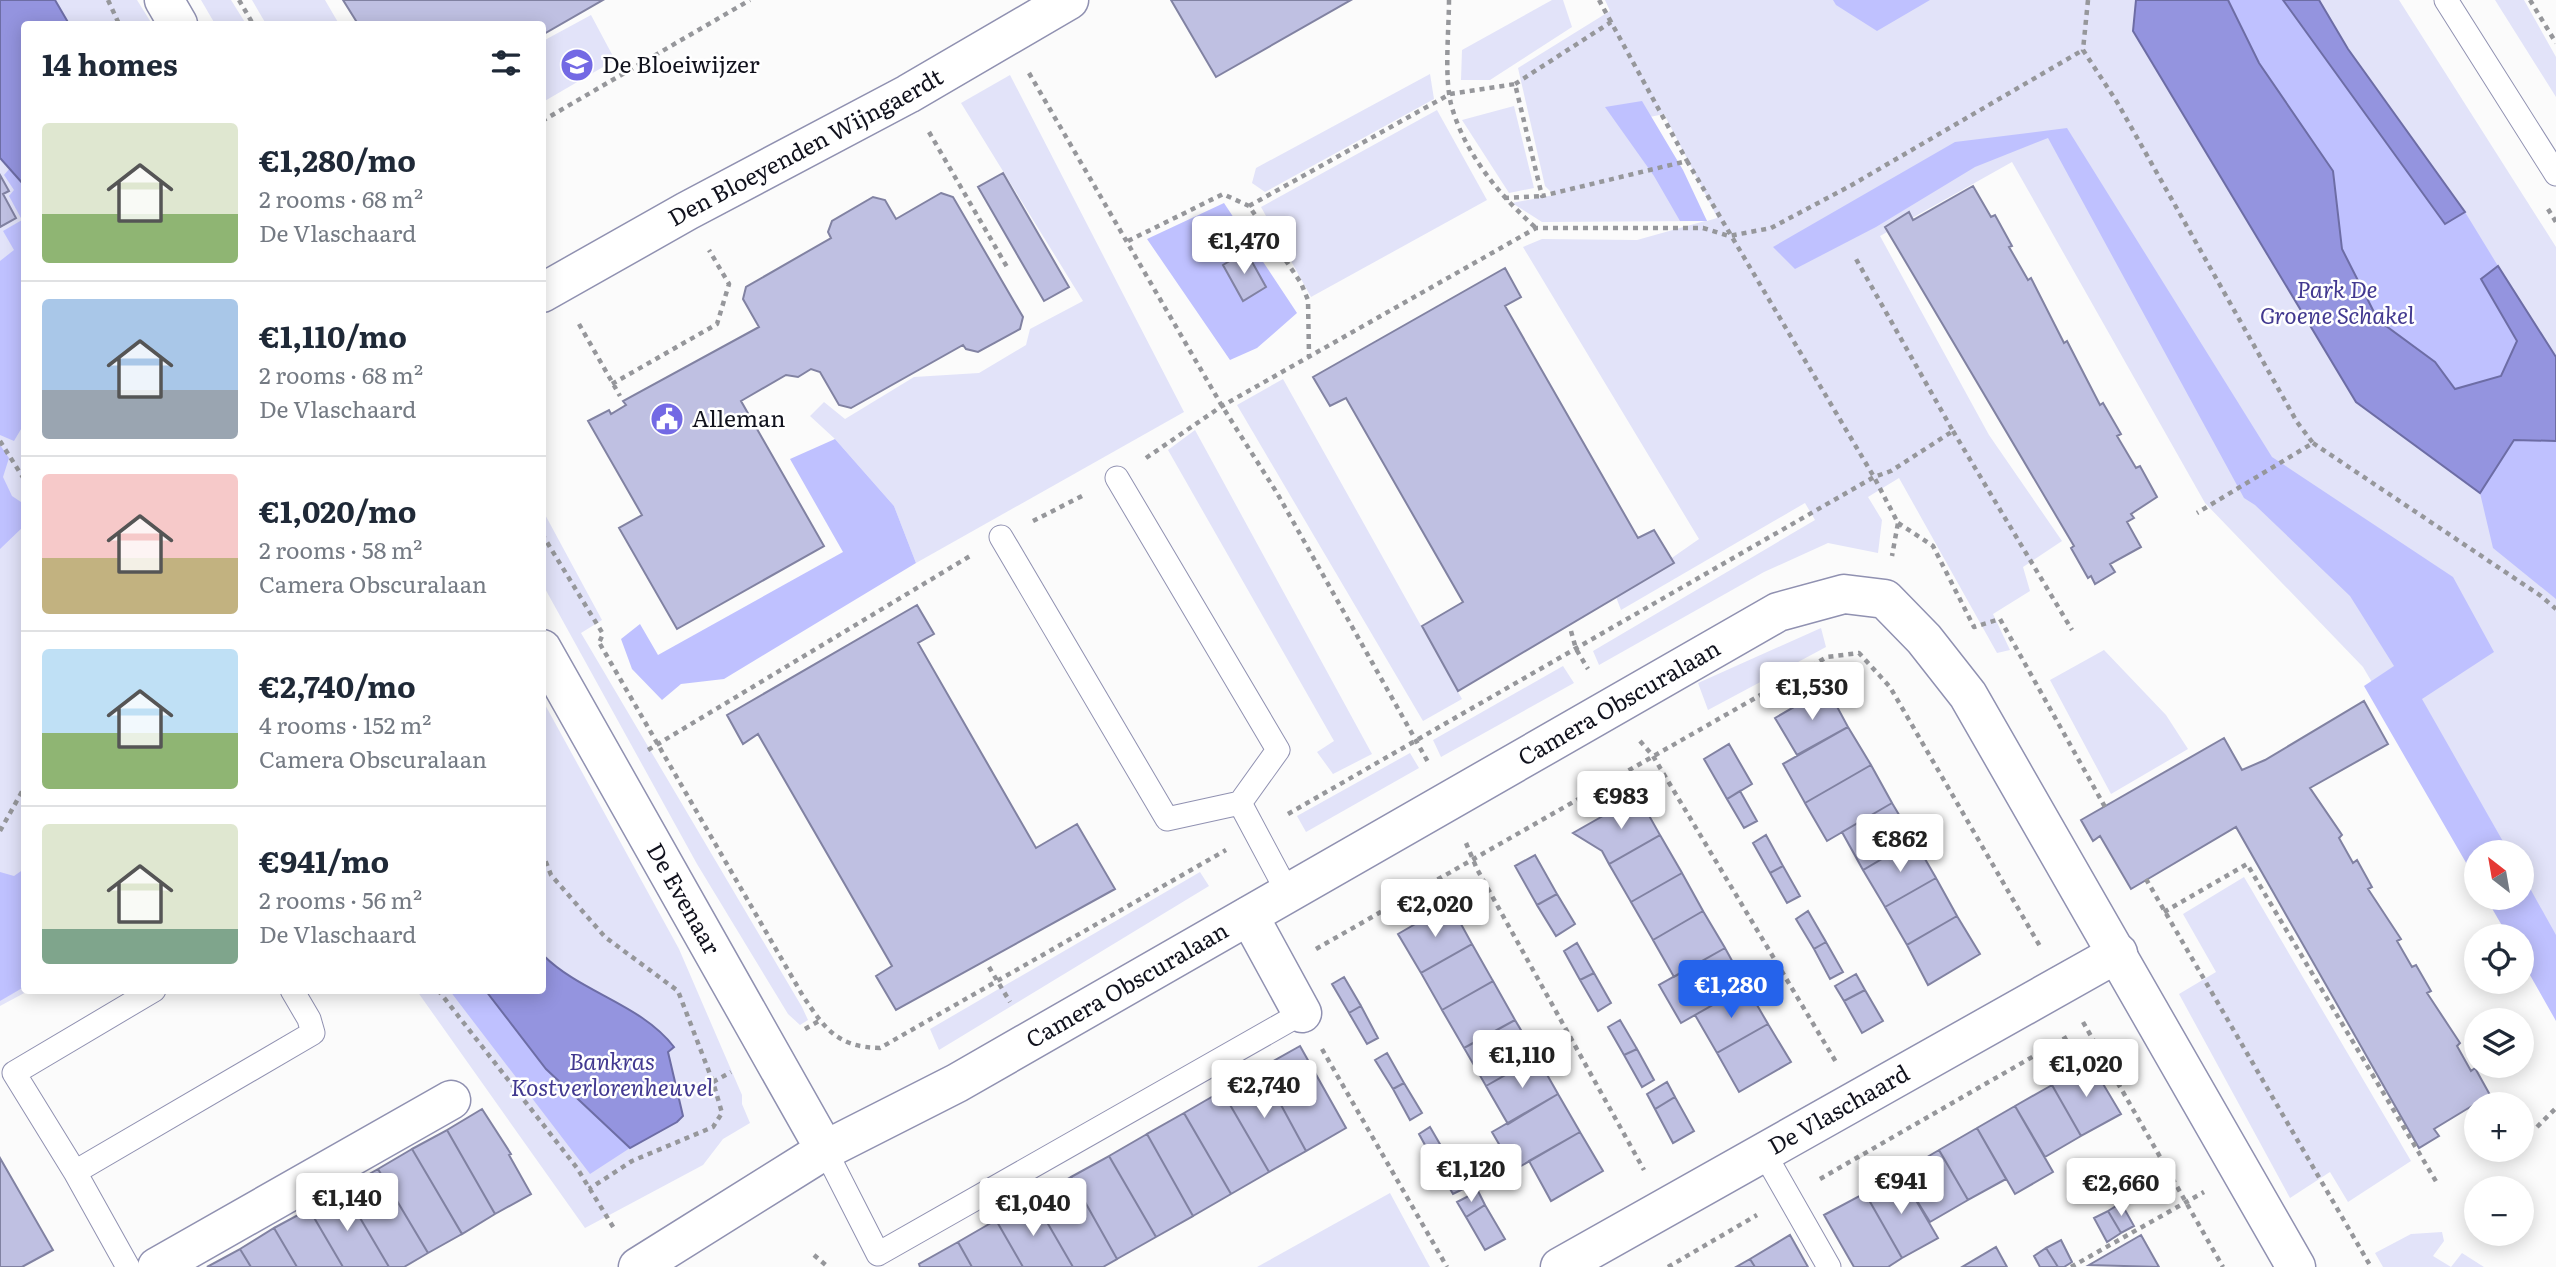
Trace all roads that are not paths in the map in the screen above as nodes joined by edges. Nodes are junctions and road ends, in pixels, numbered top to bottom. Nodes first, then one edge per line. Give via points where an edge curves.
1 (164, 0) edge
2 (1069, 0) edge
3 (2446, 0) edge
4 (176, 21) edge
5 (2556, 174) edge
6 (549, 289) edge
7 (1117, 478) road end
8 (1001, 537) road end
9 (549, 659) edge
10 (1240, 803) junction
11 (1287, 893) junction
12 (1249, 916) junction
13 (2118, 953) junction
14 (147, 994) edge
15 (294, 994) edge
16 (1302, 1013) joint
17 (451, 1100) dead end
18 (825, 1150) junction
19 (1764, 1153) junction
20 (75, 1172) junction
21 (128, 1267) edge
22 (157, 1267) edge
23 (638, 1267) edge
24 (1560, 1267) edge
25 (1829, 1267) edge
26 (2296, 1267) edge

1 - 4 street
2 - 6 street, Den Bloeyenden Wijngaerdt via 908,94
3 - 5 lane
7 - 10 lane via 1278,750
8 - 10 lane via 1167,819
9 - 18 street, De Evenaar
10 - 11 lane
11 - 12 street, Camera Obscuralaan
11 - 13 street, Camera Obscuralaan via 1778,612 1844,594 1885,600 1924,639 1968,695
12 - 16 street
12 - 18 street, Camera Obscuralaan via 957,1083
13 - 19 street, De Vlaschaard
13 - 26 street
14 - 20 lane via 14,1073
15 - 20 lane via 313,1033
16 - 18 lane via 878,1254
17 - 22 street
18 - 23 street, Camera Obscuralaan
19 - 24 street, De Vlaschaard
19 - 25 lane
20 - 21 lane

